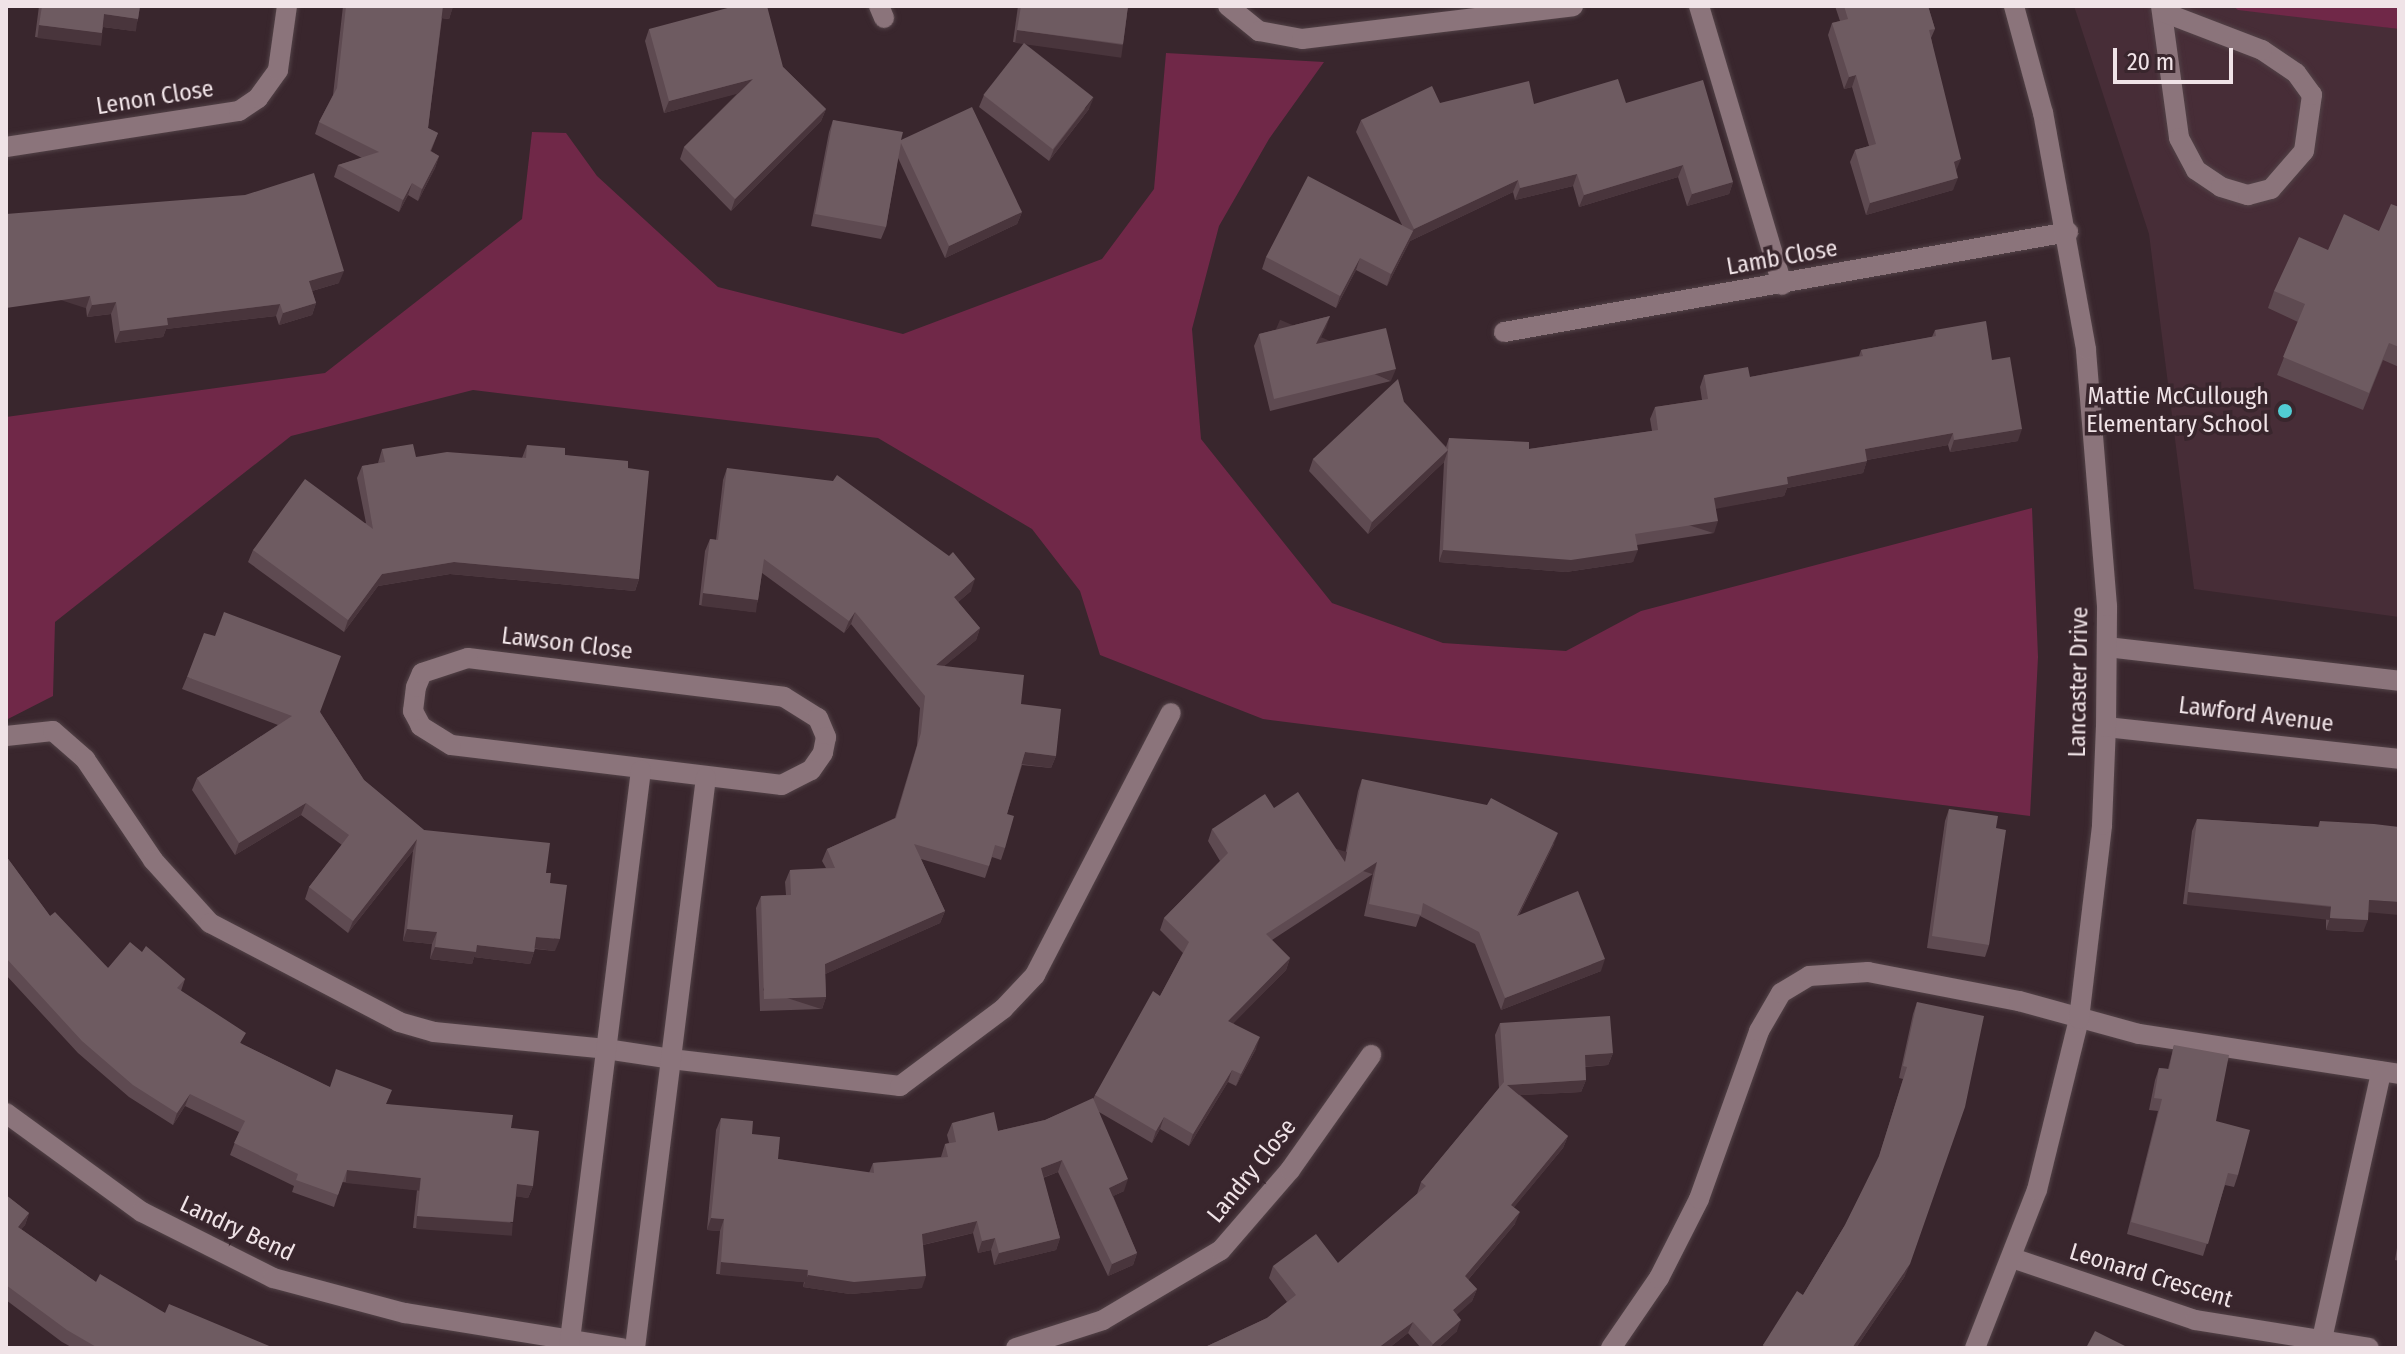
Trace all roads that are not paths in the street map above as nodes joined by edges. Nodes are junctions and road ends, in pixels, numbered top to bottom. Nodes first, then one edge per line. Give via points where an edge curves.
1 (287, 6) edge
2 (1228, 6) edge
3 (1573, 6) edge
4 (1699, 6) edge
5 (2014, 6) edge
6 (2162, 9) edge
7 (6, 147) edge
8 (2068, 232) junction
9 (1782, 285) junction
10 (1504, 332) dead end
11 (2107, 647) junction
12 (2399, 681) edge
13 (1171, 713) dead end
14 (2106, 727) junction
15 (6, 736) edge
16 (2399, 759) edge
17 (641, 770) junction
18 (706, 777) junction
19 (2079, 1019) junction
20 (606, 1049) junction
21 (1371, 1055) dead end
22 (671, 1059) junction
23 (2390, 1073) edge
24 (6, 1113) edge
25 (2015, 1259) junction
26 (569, 1345) edge
27 (2321, 1346) edge
28 (622, 1348) edge
29 (635, 1348) edge
30 (1016, 1348) edge
31 (1611, 1348) edge
32 (1975, 1348) edge
33 (2369, 1348) edge

1 - 7 street, Lenon Close via 278,70 258,98 239,111
2 - 3 street via 1259,31 1302,39
4 - 9 street
5 - 8 street, Lancaster Drive
6 - 6 street via 2179,138 2196,170 2221,187 2248,195 2271,189 2304,151 2312,95 2296,73 2262,50
8 - 9 street, Lamb Close
8 - 11 street, Lancaster Drive via 2101,497
9 - 10 street, Lamb Close
11 - 12 street
11 - 14 street, Lancaster Drive
13 - 22 street via 1035,975 1003,1009 900,1086
14 - 16 street, Lawford Avenue
14 - 19 street, Lancaster Drive via 2102,825
15 - 20 street via 53,731 85,759 153,860 210,923 399,1022 434,1032
17 - 18 street, Lawson Close
17 - 18 street, Lawson Close via 451,745 421,726 413,711 416,687 422,673 468,658 784,697 818,718 826,737 823,753 798,780 782,785
17 - 20 street
18 - 22 street
19 - 23 street via 2139,1034
19 - 25 street, Lancaster Drive
19 - 31 street via 2019,1001 1868,972 1809,976 1781,993 1759,1031 1699,1199 1659,1278
20 - 22 street
20 - 26 street
21 - 30 street, Landry Close via 1290,1170 1221,1250 1103,1320
22 - 29 street
23 - 27 street
24 - 26 street, Landry Bend via 142,1212 273,1278 405,1313
25 - 27 street, Leonard Crescent via 2195,1320
25 - 32 street, Lancaster Drive
26 - 28 street, Landry Bend
27 - 33 street, Leonard Crescent

